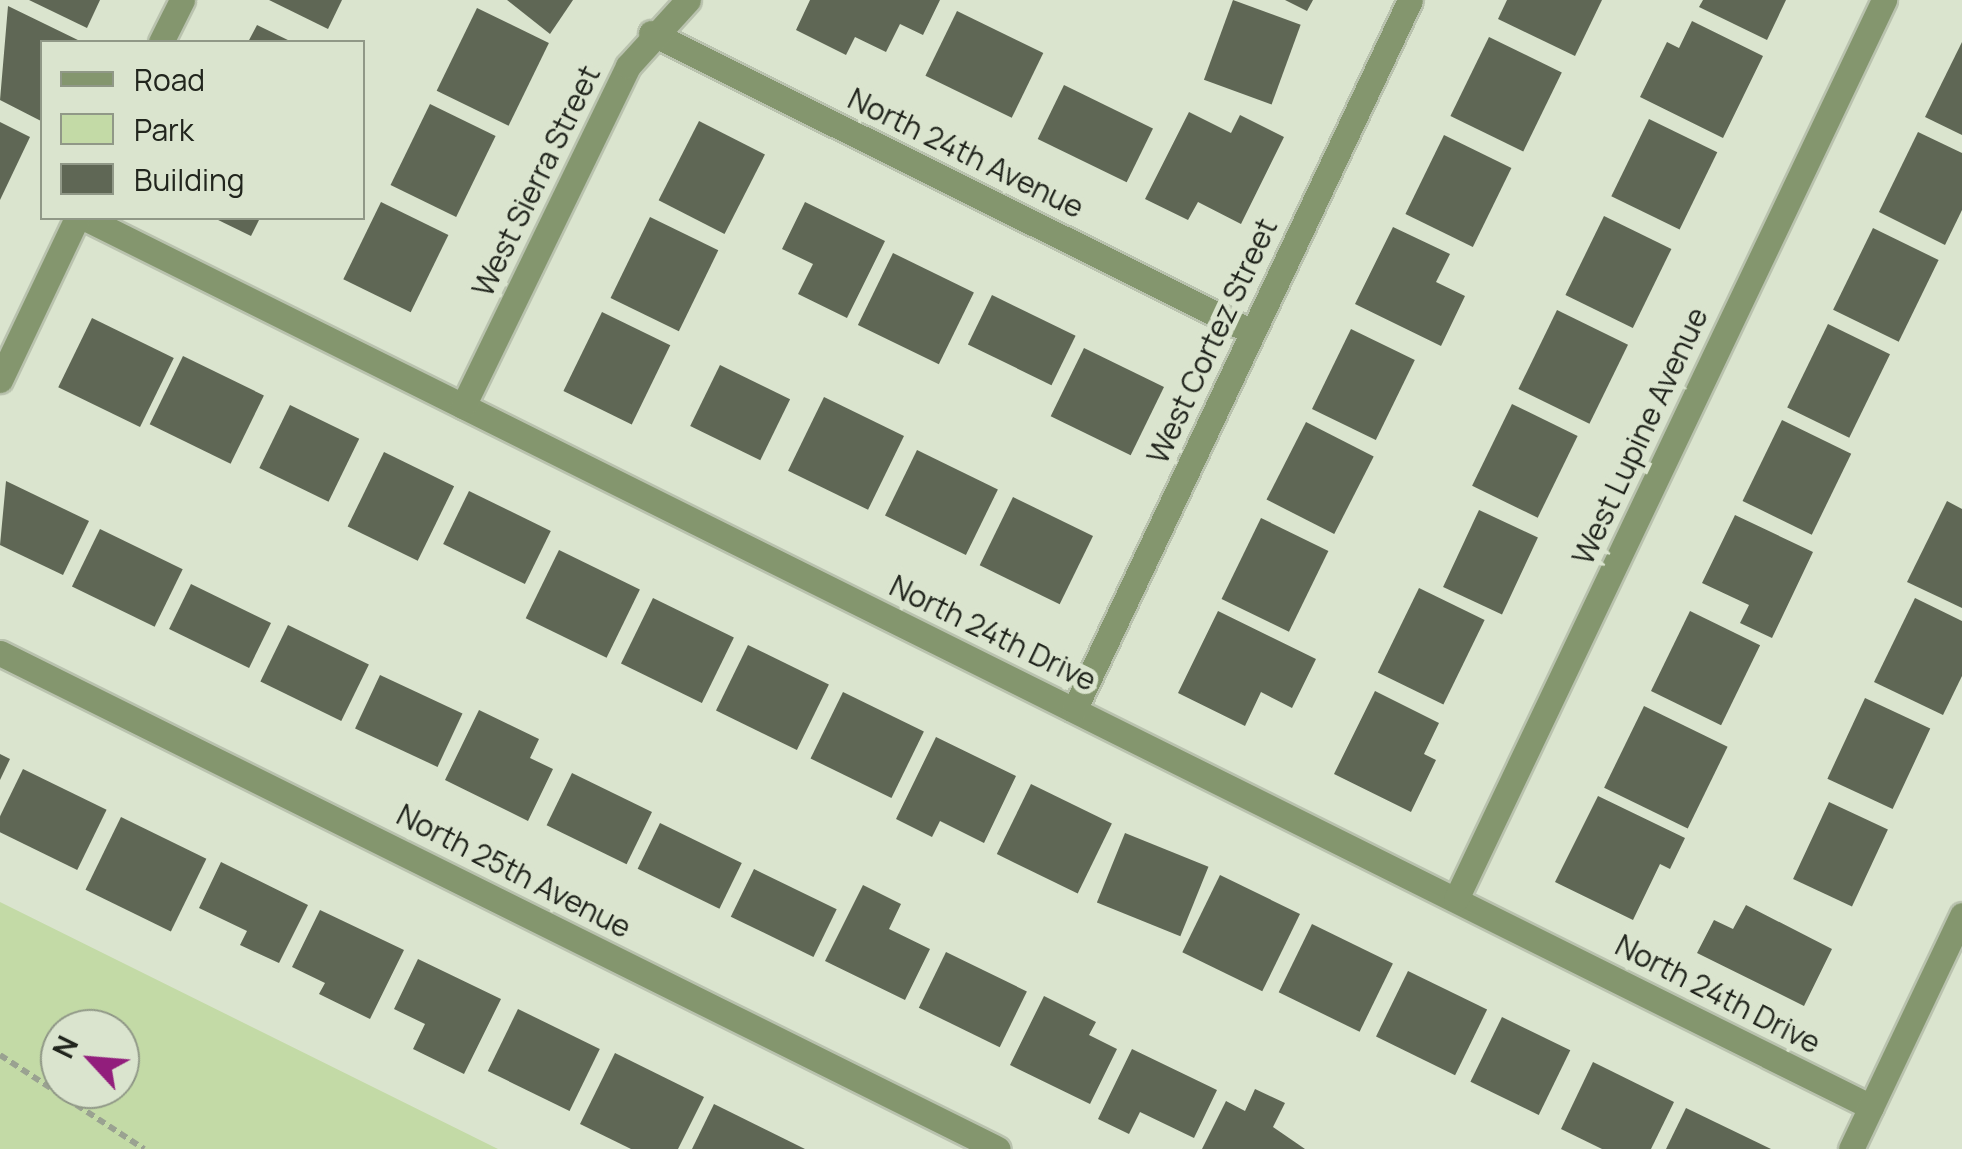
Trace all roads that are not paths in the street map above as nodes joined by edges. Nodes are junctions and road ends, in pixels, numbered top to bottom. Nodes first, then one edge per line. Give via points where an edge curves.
1 (182, 0) edge
2 (688, 0) edge
3 (1410, 0) edge
4 (1884, 0) edge
5 (650, 32) junction
6 (163, 40) edge
7 (76, 220) edge
8 (90, 220) edge
9 (1252, 332) junction
10 (0, 380) edge
11 (463, 406) junction
12 (0, 653) edge
13 (1074, 710) junction
14 (1456, 899) junction
15 (1962, 915) edge
16 (1871, 1107) junction
17 (998, 1149) edge
18 (1851, 1149) edge

1 - 6 street
2 - 5 street, West Sierra Street
3 - 9 street, West Cortez Street
4 - 14 street, West Lupine Avenue
5 - 9 street, North 24th Avenue
5 - 11 street, West Sierra Street
7 - 10 street
8 - 11 street, North 24th Drive
9 - 13 street, West Cortez Street
11 - 13 street, North 24th Drive
12 - 17 street, North 25th Avenue
13 - 14 street, North 24th Drive
14 - 16 street, North 24th Drive
15 - 16 street
16 - 18 street

